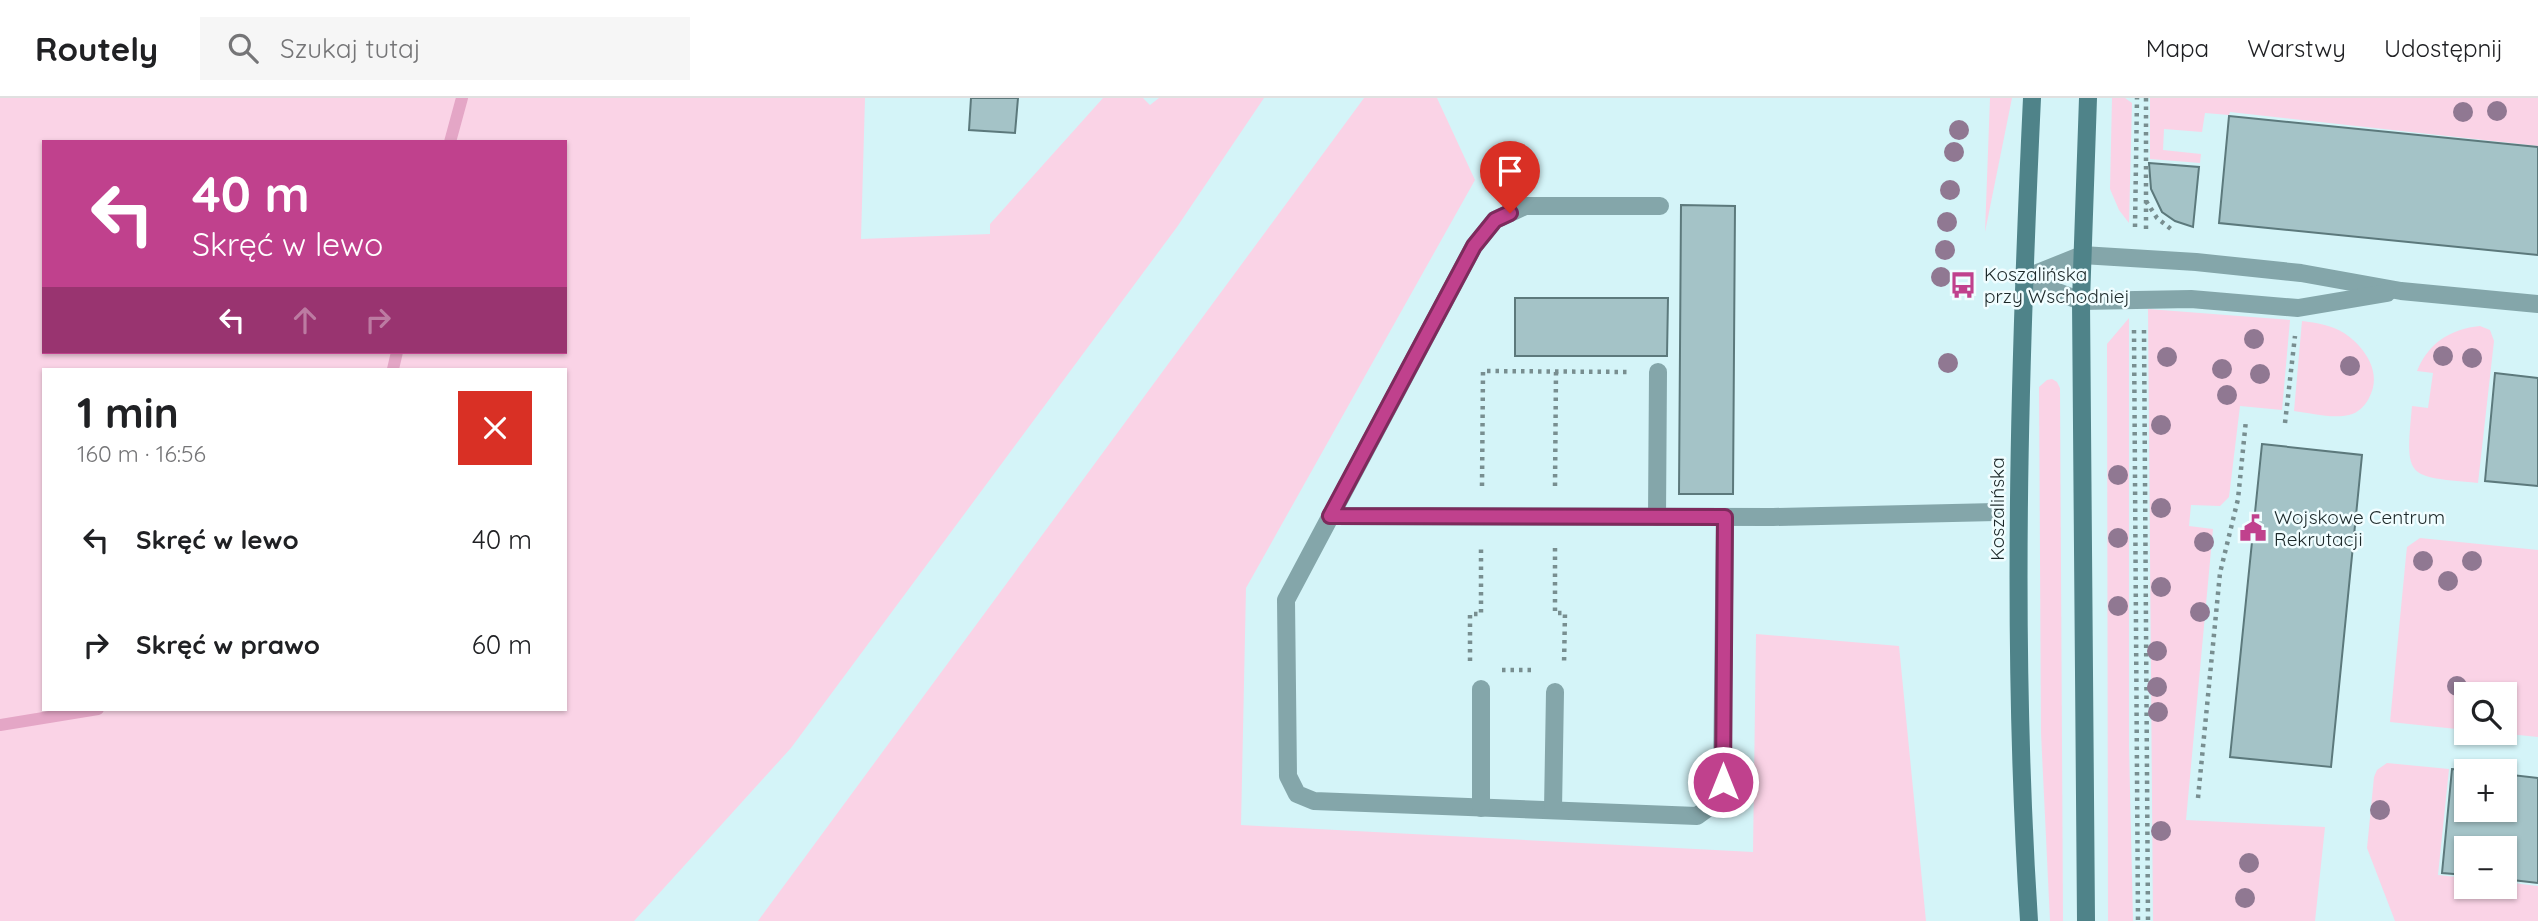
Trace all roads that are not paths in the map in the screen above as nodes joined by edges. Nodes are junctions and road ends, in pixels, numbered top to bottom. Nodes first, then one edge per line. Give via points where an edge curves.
1 (2032, 98) edge
2 (2088, 98) edge
3 (1660, 206) dead end
4 (2082, 255) junction
5 (2023, 279) junction
6 (2401, 291) junction
7 (2081, 301) junction
8 (2538, 304) edge
9 (1658, 372) dead end
10 (1996, 512) dead end
11 (1330, 516) junction
12 (1657, 517) junction
13 (1725, 517) junction
14 (1482, 689) dead end
15 (1555, 692) dead end
16 (1481, 808) junction
17 (1553, 810) junction
18 (2029, 921) edge
19 (2086, 921) edge

1 - 5 main road, Koszalińska
2 - 4 main road
3 - 11 lane via 1525,206 1495,220 1474,246
4 - 5 lane
4 - 6 lane via 2196,261
4 - 7 main road
5 - 7 lane
5 - 18 main road, Koszalińska via 2017,513
6 - 7 lane via 2298,308 2191,299
6 - 8 lane
7 - 19 main road
9 - 12 lane
10 - 13 lane
11 - 12 lane
11 - 16 lane via 1286,600 1288,776 1292,785 1297,794 1314,801
12 - 13 lane
13 - 17 lane via 1723,782 1715,803 1697,816
14 - 16 lane
15 - 17 lane
16 - 17 lane

